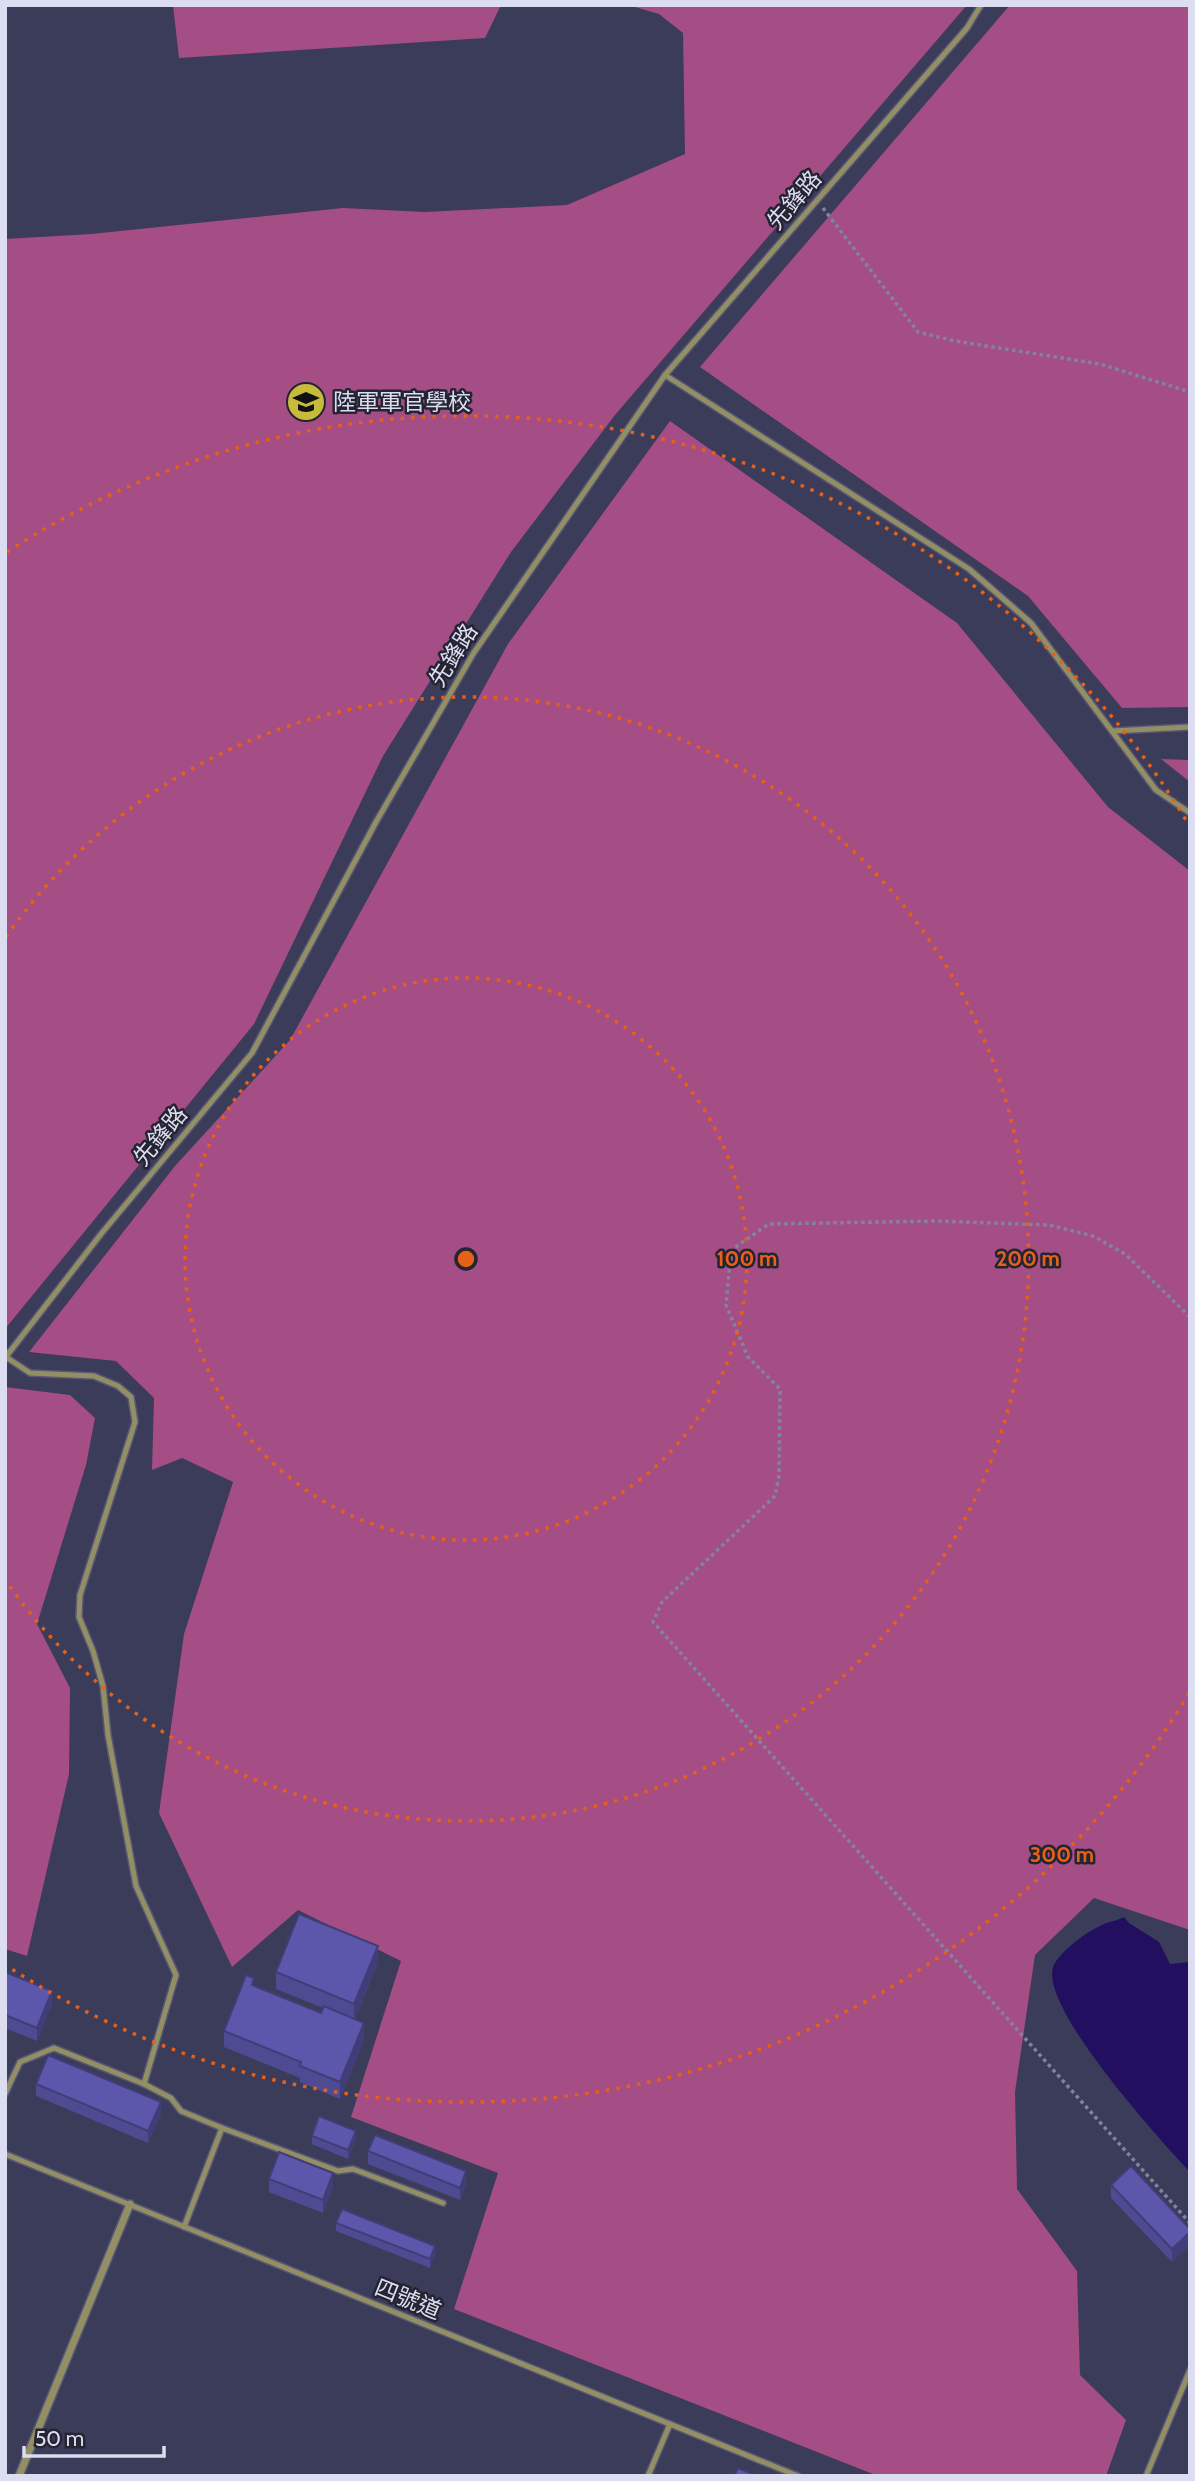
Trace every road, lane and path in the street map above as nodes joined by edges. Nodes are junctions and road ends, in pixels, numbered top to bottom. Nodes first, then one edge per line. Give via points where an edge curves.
1 (981, 5) edge
2 (817, 200) junction
3 (665, 374) junction
4 (1190, 392) edge
5 (1190, 727) edge
6 (1112, 731) junction
7 (1190, 813) edge
8 (1190, 1317) edge
9 (6, 1357) edge
10 (144, 2084) junction
11 (5, 2094) edge
12 (222, 2127) junction
13 (5, 2154) edge
14 (443, 2203) dead end
15 (130, 2204) junction
16 (1190, 2223) edge
17 (184, 2227) junction
18 (1190, 2370) edge
19 (670, 2424) junction
20 (19, 2476) edge
21 (648, 2476) edge
22 (798, 2476) edge
23 (1146, 2476) edge

1 - 2 lane, 先鋒路 via 967,28
2 - 3 lane, 先鋒路
2 - 4 path via 918,332 1100,364
3 - 6 lane via 970,569 1031,623
3 - 9 lane, 先鋒路 via 472,654 252,1053 101,1234
5 - 6 lane
6 - 7 lane via 1156,790
8 - 16 path via 1125,1254 1093,1236 1049,1225 936,1221 769,1224 732,1250 726,1305 748,1357 780,1389 775,1496 662,1602 653,1622
9 - 10 lane via 30,1373 94,1376 131,1397 135,1422 80,1595 79,1617 103,1686 136,1886 176,1975
10 - 11 lane via 54,2048 20,2062
10 - 12 lane via 171,2098 181,2111
12 - 14 lane via 338,2171 353,2169
12 - 17 lane
13 - 15 lane, 四號道
15 - 17 lane, 四號道
15 - 20 street
17 - 19 lane, 四號道
18 - 23 lane
19 - 21 lane
19 - 22 lane, 四號道

